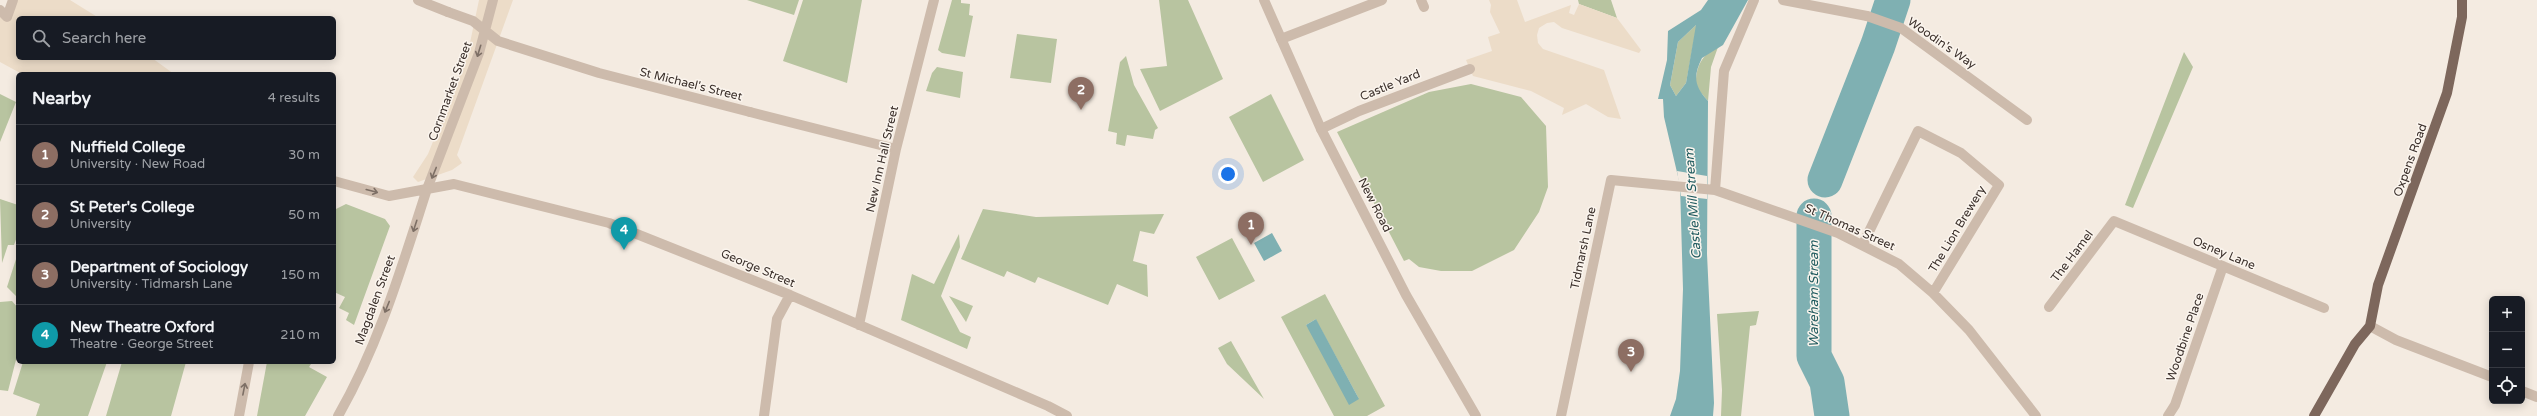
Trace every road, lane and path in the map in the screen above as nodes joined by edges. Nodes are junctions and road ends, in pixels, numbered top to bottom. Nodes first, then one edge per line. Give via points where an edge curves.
1 (14, 0) edge
2 (418, 0) edge
3 (493, 0) edge
4 (934, 0) edge
5 (1264, 0) edge
6 (1382, 0) edge
7 (1754, 0) edge
8 (1783, 0) edge
9 (2462, 0) edge
10 (4, 14) edge
11 (485, 30) junction
12 (1281, 40) junction
13 (1470, 69) dead end
14 (2027, 120) dead end
15 (1321, 128) junction
16 (896, 149) junction
17 (336, 182) edge
18 (427, 189) junction
19 (1711, 189) junction
20 (2114, 221) joint
21 (1863, 244) junction
22 (2223, 266) junction
23 (1933, 293) junction
24 (790, 295) junction
25 (2049, 307) dead end
26 (2324, 308) dead end
27 (859, 325) junction
28 (2370, 326) junction
29 (249, 364) edge
30 (2489, 377) edge
31 (2525, 392) edge
32 (2537, 397) edge
33 (239, 416) edge
34 (338, 416) edge
35 (764, 416) edge
36 (1067, 416) edge
37 (1476, 416) edge
38 (1561, 416) edge
39 (2036, 416) edge
40 (2168, 416) edge
41 (2314, 416) edge

1 - 10 street
2 - 11 street, St Michael's Street via 473,21
3 - 11 street, Cornmarket Street
4 - 16 street, New Inn Hall Street
5 - 12 street, New Road
6 - 12 street
7 - 19 street via 1724,71
8 - 14 street, Woodin's Way via 1867,16 1901,28
9 - 28 main road, Oxpens Road via 2462,17 2447,93 2378,286
11 - 16 street, St Michael's Street via 498,41 599,73
11 -> 18 street, Cornmarket Street via 479,53
12 - 15 street, New Road
13 - 15 street, Castle Yard
15 - 37 street, New Road via 1406,295
16 - 27 street, New Inn Hall Street
17 -> 18 street, George Street via 389,196
18 - 24 street, George Street via 454,184 609,223
18 -> 34 street, Magdalen Street via 391,299 358,380
19 - 21 street, St Thomas Street via 1797,217
19 - 38 street, Tidmarsh Lane via 1611,180
20 - 22 street, Osney Lane
20 - 25 street, The Hamel
21 - 23 street, St Thomas Street via 1900,264
21 - 23 street, The Lion Brewery via 1918,131 1961,153 1999,185
22 - 26 street, Osney Lane
22 - 40 street, Woodbine Place via 2175,406
23 - 39 street, St Thomas Street via 1969,330
24 - 27 street, George Street
24 - 35 street via 777,319
27 - 36 street, George Street
28 - 30 street via 2396,340
28 - 41 main road via 2355,344
33 -> 29 street
31 - 32 street

